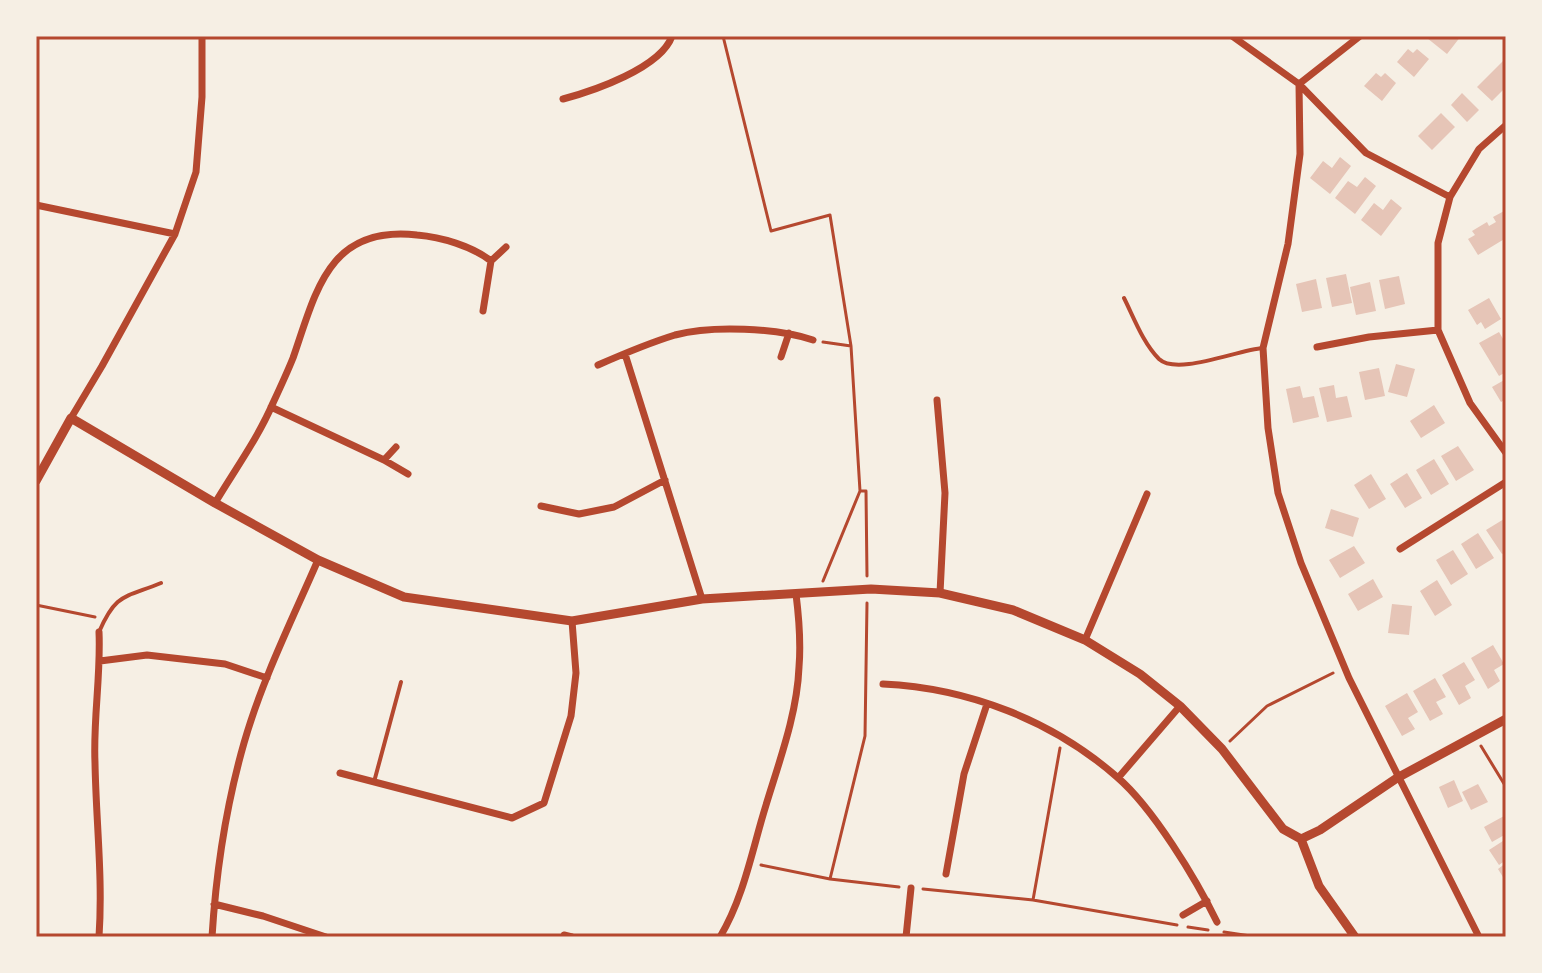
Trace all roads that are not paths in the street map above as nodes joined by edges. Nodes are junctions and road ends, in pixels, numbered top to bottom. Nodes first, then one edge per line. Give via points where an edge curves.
1 (202, 36) edge
2 (672, 36) edge
3 (1232, 36) edge
4 (1360, 36) edge
5 (1299, 84) junction
6 (563, 99) dead end
7 (1506, 125) edge
8 (1450, 197) junction
9 (36, 205) edge
10 (175, 234) junction
11 (506, 247) dead end
12 (491, 261) junction
13 (1124, 298) dead end
14 (483, 311) dead end
15 (1438, 330) junction
16 (789, 333) junction
17 (813, 340) road end
18 (1317, 347) dead end
19 (1263, 348) junction
20 (625, 354) junction
21 (781, 357) dead end
22 (598, 365) dead end
23 (937, 400) dead end
24 (271, 407) junction
25 (71, 418) junction
26 (396, 447) dead end
27 (1506, 453) edge
28 (384, 460) junction
29 (408, 474) dead end
30 (665, 480) junction
31 (36, 481) edge
32 (1506, 482) edge
33 (1147, 494) dead end
34 (215, 503) junction
35 (541, 506) dead end
36 (1400, 549) dead end
37 (318, 560) junction
38 (161, 583) dead end
39 (940, 593) junction
40 (796, 594) junction
41 (702, 599) junction
42 (572, 621) junction
43 (99, 632) joint
44 (1085, 640) junction
45 (100, 661) junction
46 (267, 678) junction
47 (401, 682) dead end
48 (883, 684) dead end
49 (987, 704) junction
50 (1180, 706) junction
51 (1506, 719) edge
52 (340, 773) dead end
53 (1118, 778) junction
54 (1397, 778) junction
55 (374, 782) junction
56 (1301, 839) junction
57 (946, 874) dead end
58 (911, 888) road end
59 (1207, 901) junction
60 (214, 904) junction
61 (1183, 915) dead end
62 (1217, 922) dead end
63 (99, 937) edge
64 (212, 937) edge
65 (326, 937) edge
66 (720, 937) edge
67 (906, 937) edge
68 (1355, 937) edge
69 (1479, 937) edge

1 - 10 street via 196,172
2 - 6 street via 642,67 601,89
3 - 5 street
4 - 5 street
5 - 8 street via 1366,153
5 - 19 street via 1300,154 1288,244
7 - 8 street via 1479,149
8 - 15 street via 1438,243
9 - 10 street
10 - 25 street
11 - 12 street
12 - 14 street
12 - 24 street via 480,252 427,236 393,232 339,255 308,307
13 - 19 lane via 1154,353 1166,364 1181,367
15 - 18 street
15 - 27 street via 1470,403
16 - 17 street
16 - 20 street via 678,334
16 - 21 street
19 - 54 street via 1278,493 1314,594
20 - 22 street
20 - 30 street
23 - 39 street via 945,493
24 - 28 street
24 - 34 street
25 - 31 street
25 - 34 street
26 - 28 street
28 - 29 street
30 - 35 street via 614,507 579,514
30 - 41 street
32 - 36 street
33 - 44 street
34 - 37 street
37 - 42 street via 404,597
37 - 46 street
38 - 43 lane via 115,601
39 - 40 street via 868,589
39 - 44 street via 1013,610
40 - 41 street
40 - 66 street via 797,682 786,733 732,917
41 - 42 street
42 - 55 street via 576,673 571,716 544,803 512,818
43 - 45 street
44 - 50 street
45 - 46 street via 147,655 225,664
45 - 63 street via 94,760 102,888
46 - 60 street via 225,824
47 - 55 lane
48 - 49 street via 955,693
49 - 53 street via 1027,717
49 - 57 street via 964,774
50 - 53 street
50 - 56 street via 1222,749 1283,829
51 - 54 street
52 - 55 street
53 - 59 street via 1175,849
54 - 56 street
54 - 69 street
56 - 68 street via 1319,886
58 - 67 street
59 - 61 street
59 - 62 street
60 - 64 street
60 - 65 street

